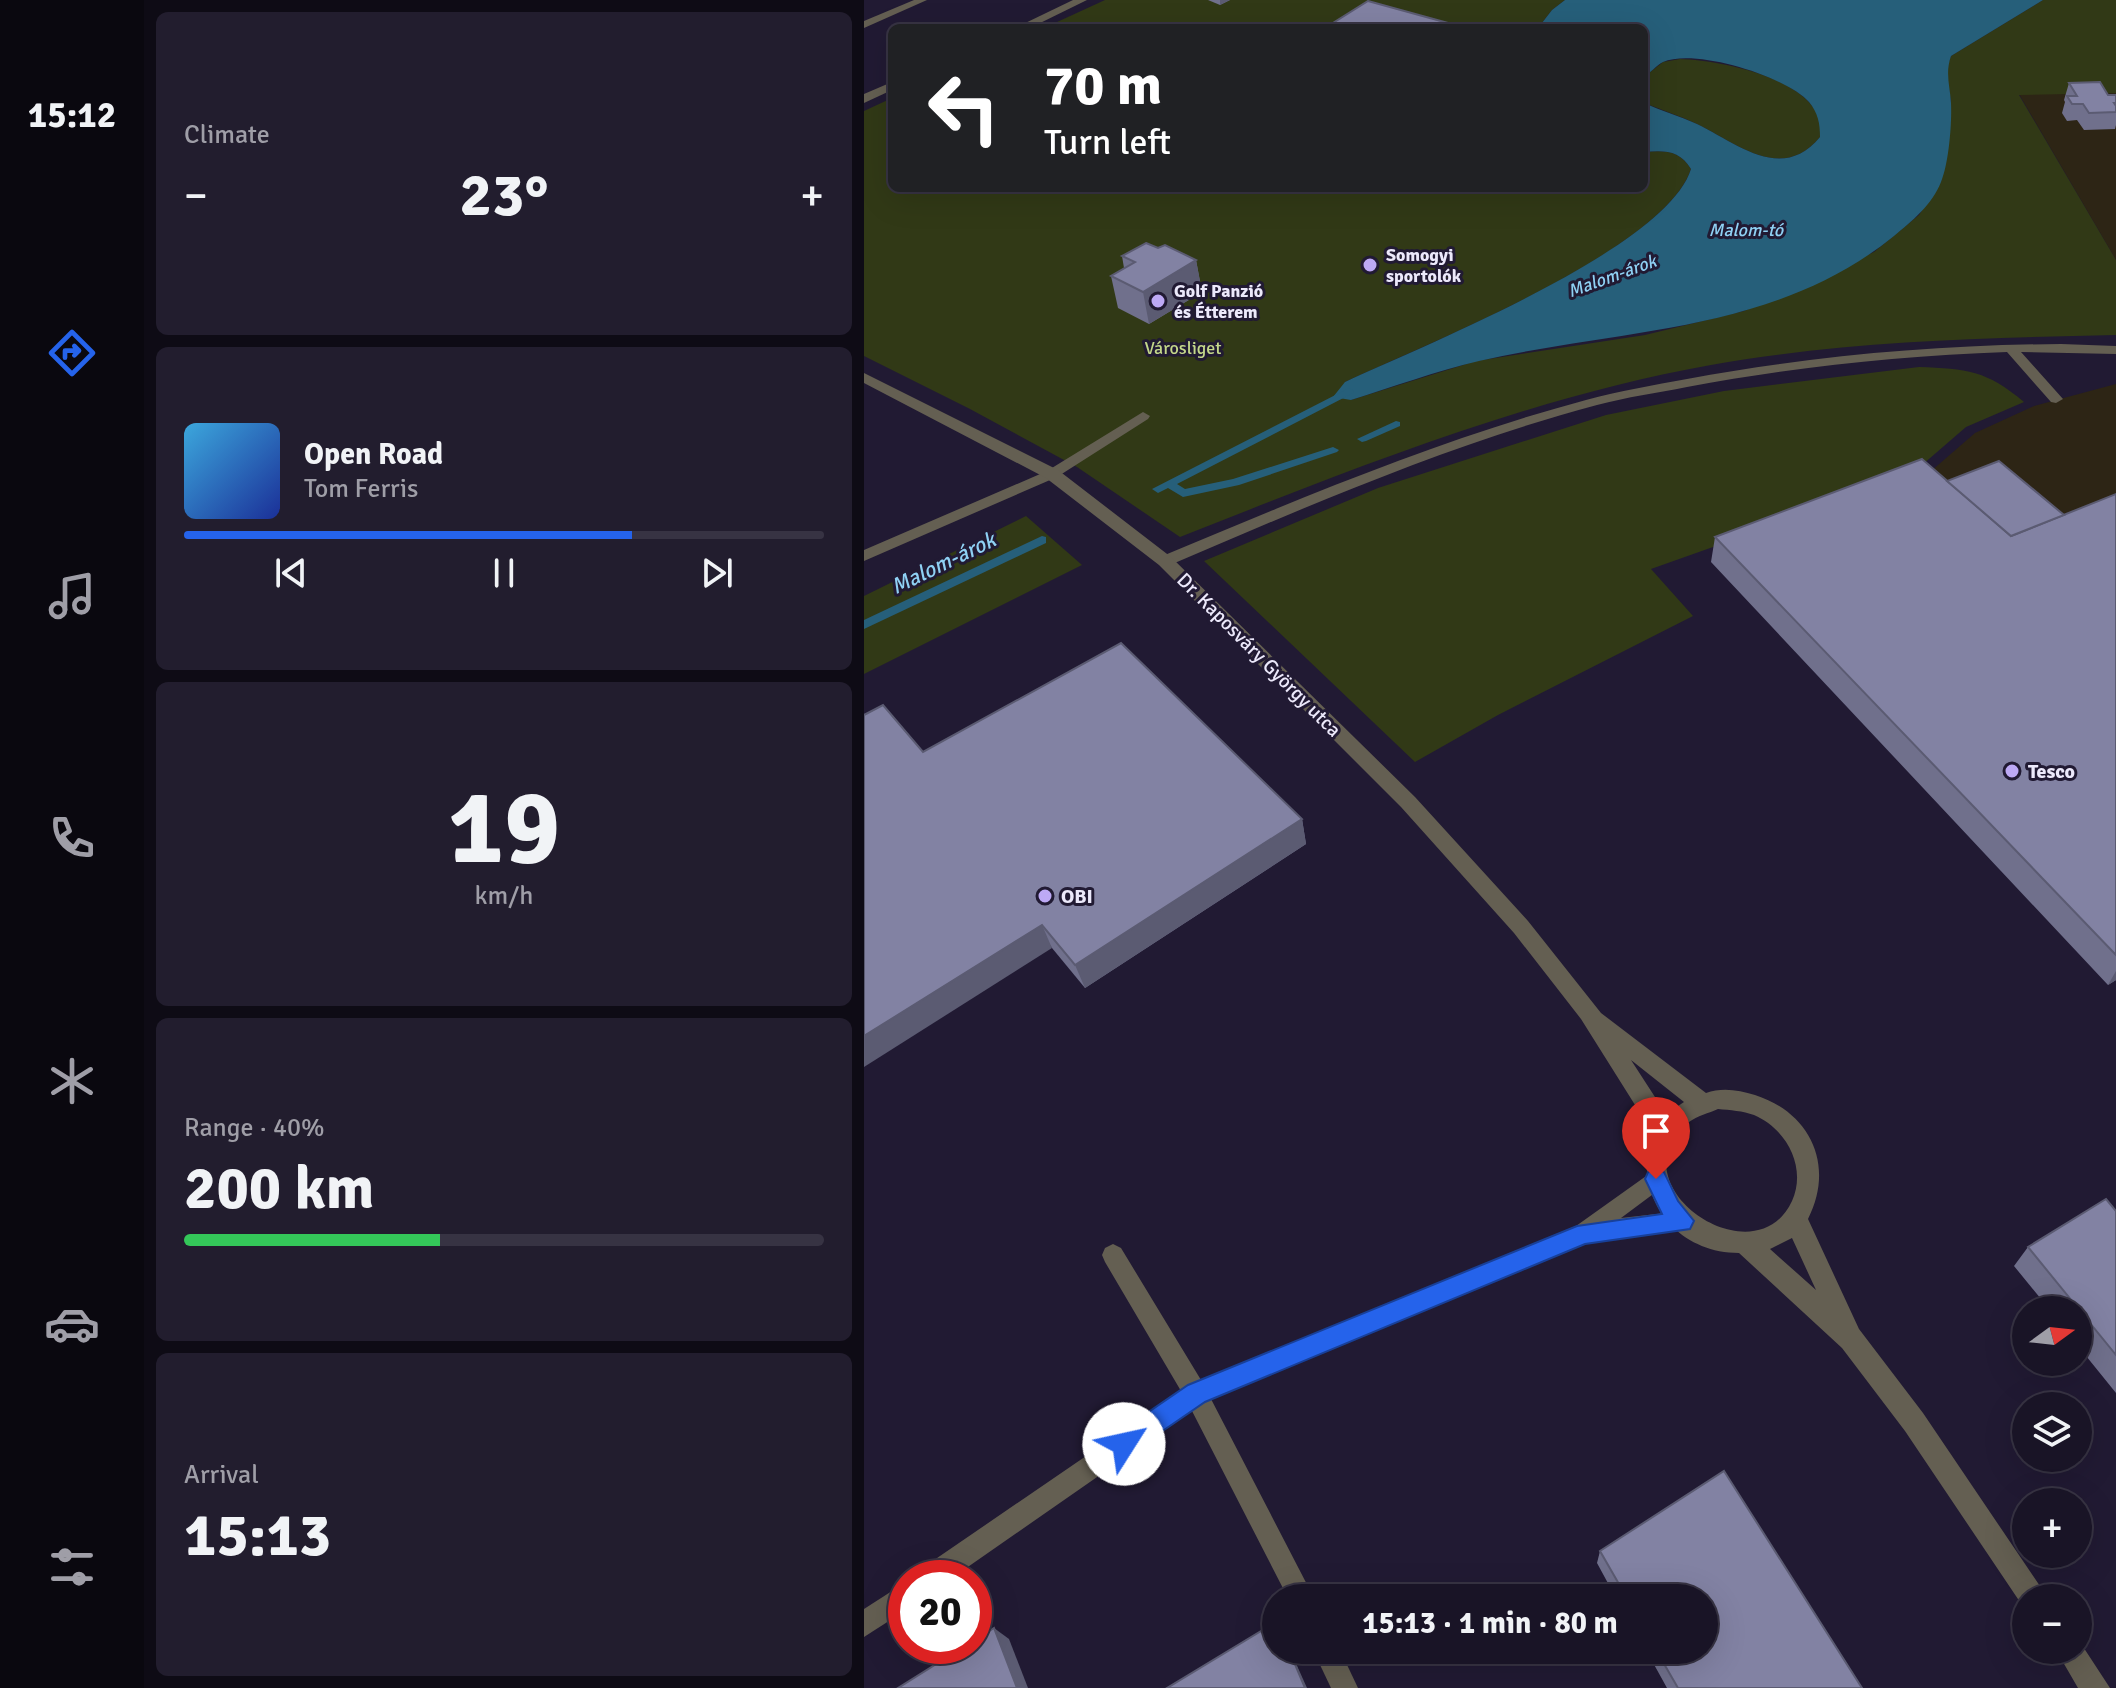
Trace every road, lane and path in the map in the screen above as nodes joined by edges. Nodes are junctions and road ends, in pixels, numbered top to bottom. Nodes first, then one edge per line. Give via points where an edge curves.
1 (922, 0) edge
2 (1082, 0) edge
3 (1030, 24) edge
4 (864, 25) edge
5 (888, 88) edge
6 (864, 99) edge
7 (2012, 350) junction
8 (2116, 350) edge
9 (864, 377) edge
10 (2056, 399) dead end
11 (1143, 416) dead end
12 (1052, 474) junction
13 (865, 555) edge
14 (1165, 561) junction
15 (1589, 1012) junction
16 (1702, 1103) junction
17 (1663, 1129) junction
18 (1656, 1179) junction
19 (1796, 1219) junction
20 (1683, 1221) junction
21 (1584, 1233) junction
22 (1746, 1243) junction
23 (1113, 1255) dead end
24 (1851, 1339) junction
25 (1196, 1394) junction
26 (956, 1560) edge
27 (1294, 1584) edge
28 (2024, 1584) edge
29 (888, 1607) edge
30 (864, 1624) edge
31 (1333, 1664) edge
32 (1345, 1688) edge

1 - 4 lane
2 - 3 street
5 - 6 street
7 - 8 lane
7 - 10 lane
7 - 14 lane via 1842,360 1732,374 1592,402 1371,475
9 - 12 street, Dr. Kaposváry György utca
11 - 12 lane
12 - 13 lane
12 - 14 street, Dr. Kaposváry György utca
14 - 15 street, Dr. Kaposváry György utca via 1408,802
15 - 16 street, Dr. Kaposváry György utca
15 - 17 street, Dr. Kaposváry György utca
16 - 17 street via 1684,1110
16 - 19 street via 1743,1101 1768,1110 1796,1135 1810,1174 1807,1198
17 - 18 street via 1654,1159
18 - 20 street
18 - 21 lane
19 - 22 street via 1768,1238
19 - 24 street
20 - 21 lane
20 - 22 street via 1701,1234
21 - 25 lane
22 - 24 street
23 - 25 lane
24 - 28 street
25 - 26 lane
25 - 27 lane
29 - 30 lane
31 - 32 lane

